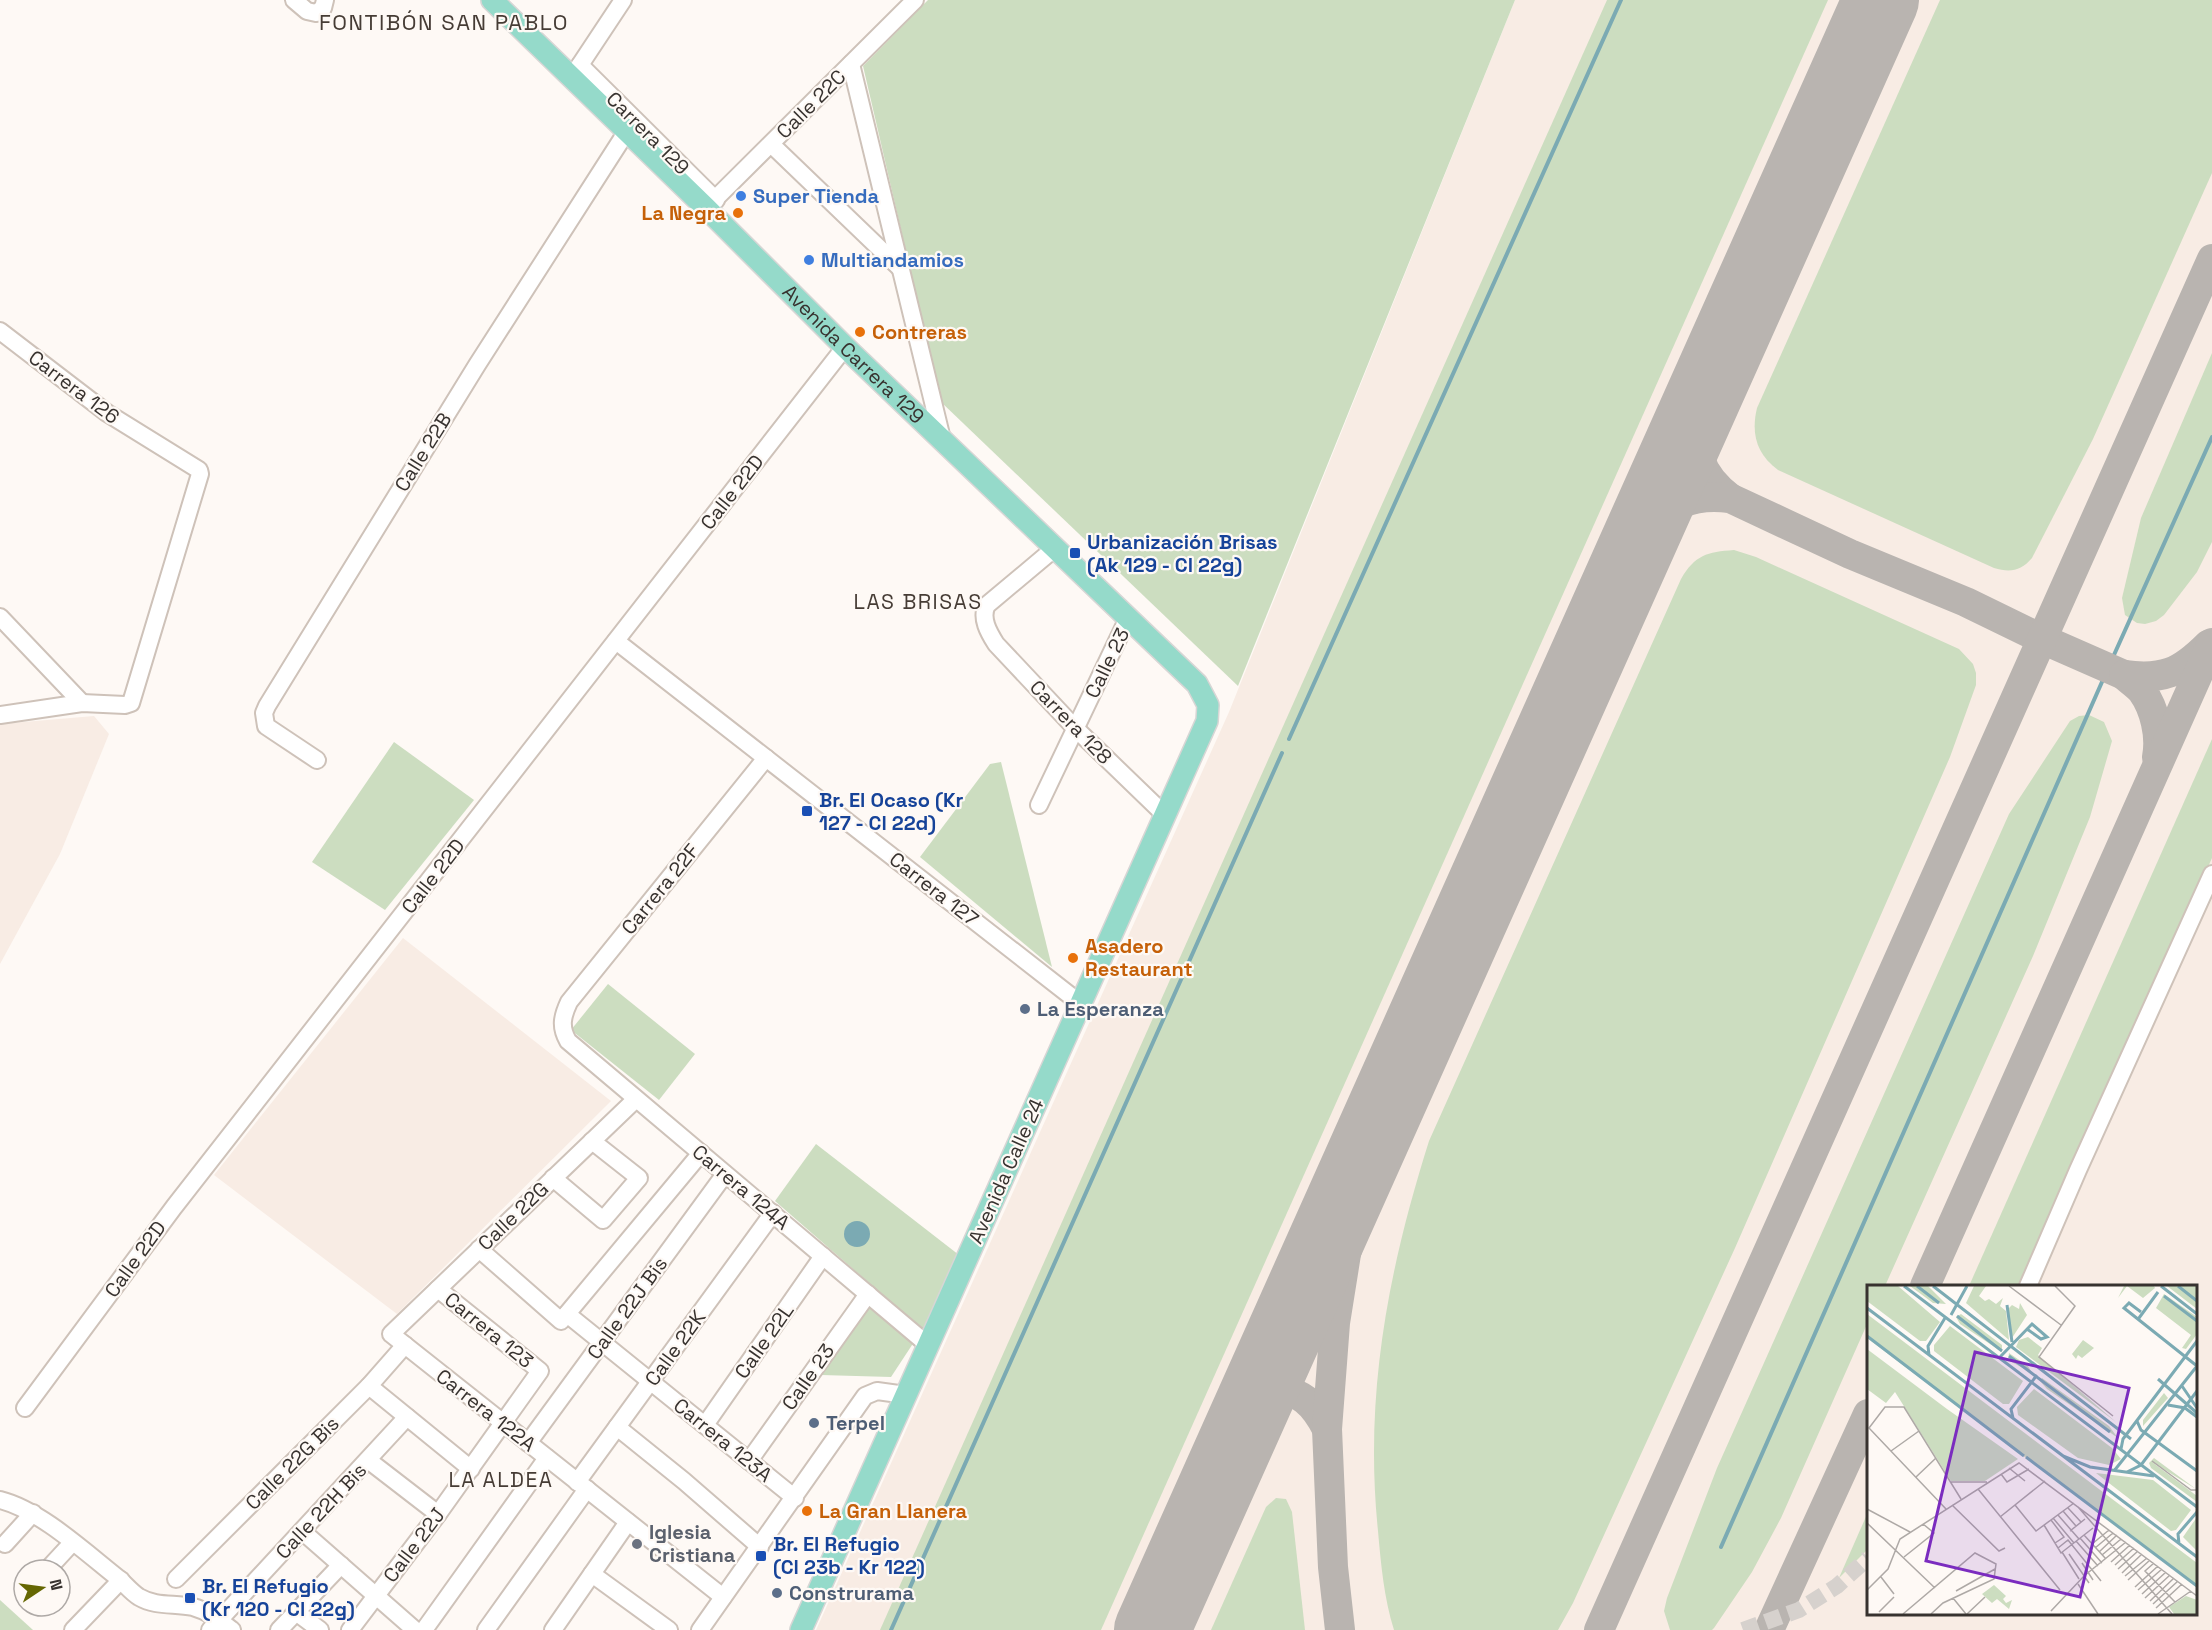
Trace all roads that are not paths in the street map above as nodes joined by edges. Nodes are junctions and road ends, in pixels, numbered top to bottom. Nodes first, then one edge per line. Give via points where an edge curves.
1 (294, 0) edge
2 (492, 0) edge
3 (623, 0) edge
4 (915, 0) edge
5 (324, 4) edge
6 (851, 64) junction
7 (576, 72) junction
8 (627, 131) junction
9 (771, 144) junction
10 (711, 204) junction
11 (901, 268) junction
12 (0, 331) edge
13 (845, 347) junction
14 (942, 439) junction
15 (1055, 548) junction
16 (0, 617) edge
17 (1128, 618) junction
18 (616, 641) junction
19 (82, 703) junction
20 (1208, 711) joint
21 (0, 715) edge
22 (1075, 728) junction
23 (766, 758) junction
24 (317, 760) dead end
25 (1038, 805) dead end
26 (1165, 816) junction
27 (2212, 874) edge
28 (1081, 1004) junction
29 (562, 1024) joint
30 (636, 1099) junction
31 (592, 1141) junction
32 (701, 1154) junction
33 (725, 1174) junction
34 (553, 1178) junction
35 (772, 1214) junction
36 (479, 1249) junction
37 (823, 1256) junction
38 (2029, 1285) edge
39 (438, 1289) junction
40 (868, 1294) junction
41 (564, 1318) junction
42 (391, 1334) joint
43 (602, 1342) junction
44 (928, 1345) junction
45 (405, 1346) junction
46 (540, 1371) joint
47 (650, 1382) junction
48 (369, 1386) junction
49 (906, 1395) junction
50 (25, 1408) dead end
51 (407, 1417) junction
52 (503, 1423) junction
53 (705, 1425) junction
54 (617, 1428) junction
55 (528, 1443) junction
56 (547, 1458) junction
57 (368, 1460) junction
58 (749, 1461) junction
59 (471, 1469) junction
60 (582, 1486) junction
61 (795, 1498) junction
62 (0, 1500) edge
63 (33, 1513) junction
64 (438, 1514) junction
65 (628, 1522) junction
66 (302, 1531) junction
67 (72, 1543) junction
68 (5, 1544) dead end
69 (760, 1547) junction
70 (58, 1558) edge
71 (341, 1565) junction
72 (592, 1574) junction
73 (176, 1579) dead end
74 (121, 1580) junction
75 (376, 1595) junction
76 (723, 1597) junction
77 (296, 1612) junction
78 (221, 1627) edge
79 (560, 1628) edge
80 (73, 1630) edge
81 (279, 1630) edge
82 (320, 1630) edge
83 (350, 1630) edge
84 (415, 1630) edge
85 (424, 1630) edge
86 (486, 1630) edge
87 (669, 1630) edge
88 (700, 1630) edge
89 (801, 1630) edge

1 - 5 street via 316,13
2 - 7 main road, Avenida Carrera 129
3 - 7 street
4 - 6 street, Calle 22C
6 - 9 street, Calle 22C
6 - 11 street
7 - 8 main road, Avenida Carrera 129
7 - 10 street, Carrera 129
8 - 10 main road, Avenida Carrera 129
8 - 24 street, Calle 22B via 267,706 266,726
9 - 10 street, Calle 22C
9 - 11 street
10 - 13 main road, Avenida Carrera 129
11 - 14 street
12 - 19 street, Carrera 126 via 108,413 199,470 200,479 134,699 126,705
13 - 14 main road, Avenida Carrera 129
13 - 18 street, Calle 22D
14 - 15 main road, Avenida Carrera 129
15 - 17 main road, Avenida Carrera 129
15 - 22 street, Carrera 128 via 987,605 984,614 996,644
16 - 19 street
17 - 20 main road, Avenida Carrera 129 via 1197,684 1206,698
17 - 22 street, Calle 23
18 - 23 street, Carrera 127
18 - 50 street, Calle 22D via 180,1198
19 - 21 street
20 - 26 main road, Avenida Calle 24
22 - 25 street, Calle 23
22 - 26 street, Carrera 128
23 - 28 street, Carrera 127
23 - 29 street, Carrera 22F via 569,1002
26 - 28 main road, Avenida Calle 24
27 - 38 street
28 - 44 main road, Avenida Calle 24
29 - 30 street, Carrera 124A via 568,1041
30 - 31 street, Calle 22G
30 - 32 street, Carrera 124A
31 - 34 street, Calle 22G
31 - 34 street via 639,1178 603,1220
32 - 33 street, Carrera 124A
32 - 41 street
33 - 35 street, Carrera 124A
33 - 43 street, Calle 22J Bis
34 - 36 street, Calle 22G
35 - 37 street, Carrera 124A
35 - 47 street, Calle 22K
36 - 39 street, Calle 22G
36 - 41 street, Carrera 123A
37 - 40 street, Carrera 124A
37 - 53 street, Calle 22L
39 - 42 street, Calle 22G
39 - 46 street, Carrera 123
40 - 44 street, Carrera 124A
40 - 58 street, Calle 23
41 - 43 street, Carrera 123A
42 - 45 street, Carrera 122A
43 - 47 street, Carrera 123A
43 - 55 street, Calle 22J Bis
44 - 49 main road, Avenida Calle 24
45 - 48 street, Calle 22G Bis
45 - 52 street, Carrera 122A
46 - 52 street, Calle 22J
47 - 53 street, Carrera 123A
47 - 54 street, Calle 22K
48 - 51 street
48 - 73 street, Calle 22G Bis
49 - 61 street via 877,1391 865,1396
49 - 89 main road, Avenida Calle 24
51 - 57 street, Calle 22H Bis
51 - 59 street
52 - 55 street, Carrera 122A
52 - 59 street, Calle 22J
53 - 58 street, Carrera 123A
54 - 60 street, Calle 22K
54 - 69 street
55 - 56 street, Carrera 122A
56 - 60 street, Carrera 122A
56 - 85 street
57 - 64 street
57 - 66 street, Calle 22H Bis
58 - 61 street, Carrera 123A
59 - 64 street, Calle 22J
60 - 65 street, Carrera 122A
60 - 86 street, Calle 22K
61 - 69 street
62 - 63 street
63 - 67 street
63 - 68 street
64 - 75 street, Calle 22J
65 - 72 street
65 - 76 street, Carrera 122A
66 - 71 street
66 - 78 street, Calle 22H Bis
67 - 70 street
67 - 74 street
69 - 76 street
71 - 75 street
71 - 77 street
72 - 79 street
72 - 87 street
74 - 78 street via 145,1600 204,1611
74 - 80 street
75 - 83 street, Calle 22J
75 - 84 street
76 - 88 street
77 - 81 street
77 - 82 street

